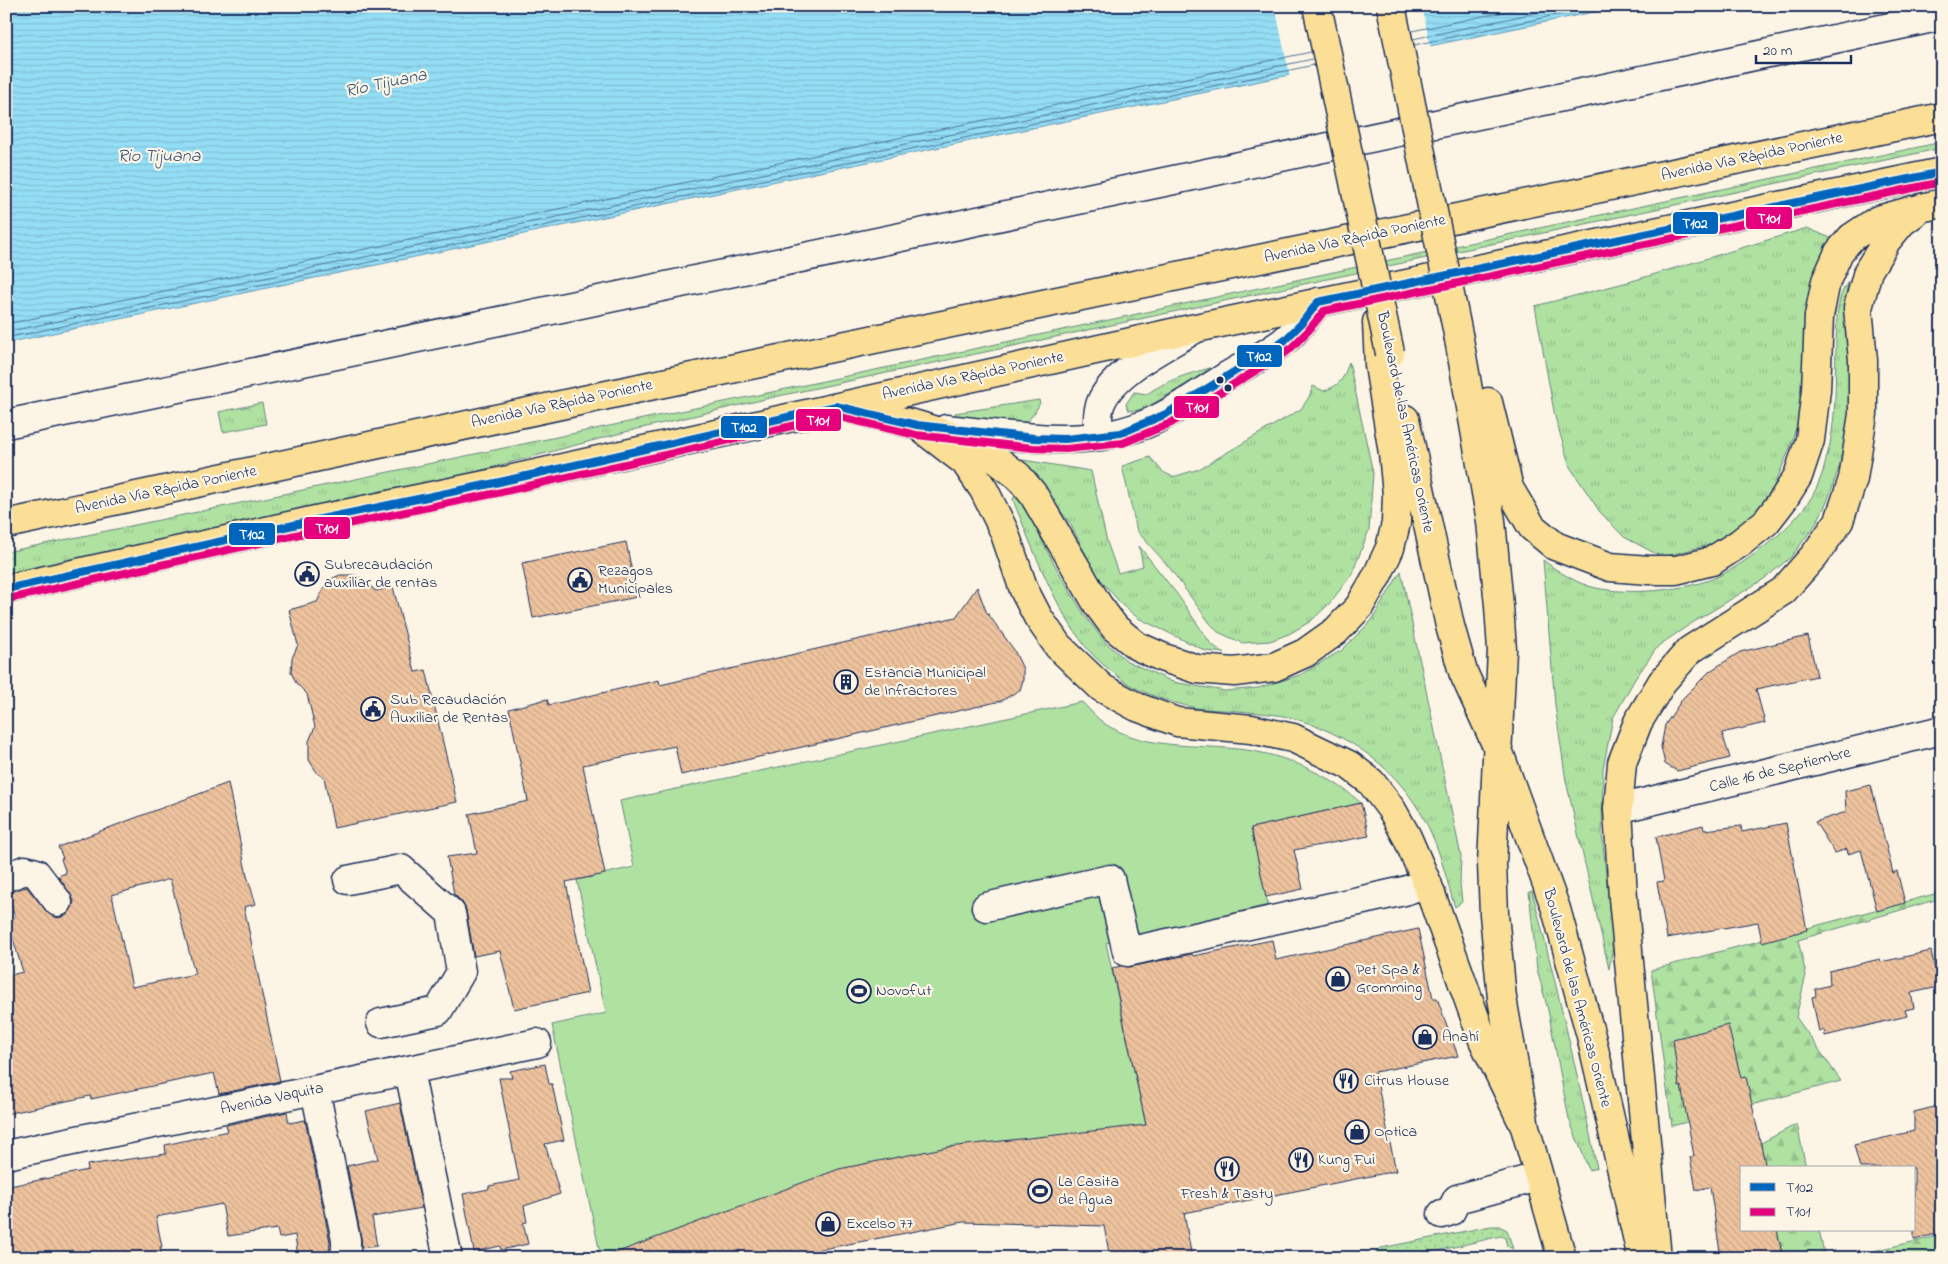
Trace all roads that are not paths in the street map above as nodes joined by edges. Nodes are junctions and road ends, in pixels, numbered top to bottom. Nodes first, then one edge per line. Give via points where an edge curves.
1 (1317, 6) edge
2 (1391, 6) edge
3 (1942, 16) edge
4 (1942, 117) edge
5 (1942, 172) edge
6 (1931, 206) edge
7 (1318, 302) junction
8 (1198, 328) junction
9 (1466, 337) junction
10 (1384, 354) junction
11 (836, 406) junction
12 (6, 424) edge
13 (917, 425) junction
14 (1100, 436) junction
15 (6, 524) edge
16 (6, 588) edge
17 (1942, 730) edge
18 (1496, 744) junction
19 (1618, 809) junction
20 (6, 877) edge
21 (348, 880) dead end
22 (1427, 883) junction
23 (58, 902) dead end
24 (986, 907) dead end
25 (381, 1023) dead end
26 (537, 1043) dead end
27 (409, 1071) junction
28 (316, 1090) junction
29 (1525, 1127) junction
30 (6, 1155) edge
31 (1541, 1186) junction
32 (1446, 1212) dead end
33 (343, 1258) edge
34 (448, 1258) edge
35 (1562, 1258) edge
36 (1642, 1258) edge
37 (1657, 1258) edge

1 - 10 main road, Boulevard de las Américas Oriente, bridge via 1378,295
2 - 9 main road, Boulevard de las Américas Oriente, bridge via 1448,283
3 - 12 street via 1159,184
4 - 15 main road, Avenida Vía Rápida Poniente via 650,386
5 - 7 main road, Avenida Vía Rápida Poniente
6 - 9 main road via 1878,220 1852,238 1839,252 1826,281 1819,316 1810,440 1798,476 1766,522 1740,544 1712,561 1676,570 1610,567 1554,546 1532,527 1509,488
6 - 19 main road via 1902,222 1868,271 1858,308 1863,360 1863,414 1853,479 1839,521 1783,591 1690,650 1662,682 1638,722 1622,763
7 - 8 main road, Avenida Vía Rápida Poniente
7 - 14 street via 1284,341 1166,414 1121,432
8 - 11 main road, Avenida Vía Rápida Poniente
8 - 14 street via 1121,376 1104,396 1099,408
9 - 18 main road, Boulevard de las Américas Oriente via 1499,606 1502,650
10 - 13 main road via 1382,390 1397,494 1396,523 1390,548 1359,607 1336,631 1305,653 1274,667 1234,672 1197,668 1137,646 1115,628 1098,605 1033,494 1018,476 976,444
10 - 18 main road, Boulevard de las Américas Oriente via 1463,672
11 - 13 main road
11 - 16 main road, Avenida Vía Rápida Poniente
13 - 14 street via 1034,438
13 - 22 main road via 965,462 984,490 1004,531 1024,590 1038,617 1058,646 1102,688 1137,707 1177,722 1251,729 1293,738 1349,765 1371,782 1392,810
17 - 19 street, Calle 16 de Septiembre
18 - 29 main road, Boulevard de las Américas Oriente via 1492,864 1494,914 1502,998
18 - 36 main road, Boulevard de las Américas Oriente via 1556,909 1570,957
19 - 37 main road via 1623,898
20 - 23 street via 25,870 36,873
21 - 25 street via 401,869 450,913 461,972 438,1011
22 - 24 street via 1127,952 1110,880
22 - 29 main road via 1483,1040
26 - 27 street, Avenida Vaquita
27 - 28 street, Avenida Vaquita
27 - 34 street
28 - 30 street, Avenida Vaquita
28 - 33 street via 346,1240 346,1256
29 - 31 main road, Boulevard de las Américas Oriente
31 - 32 street via 1458,1199
31 - 35 main road, Boulevard de las Américas Oriente

